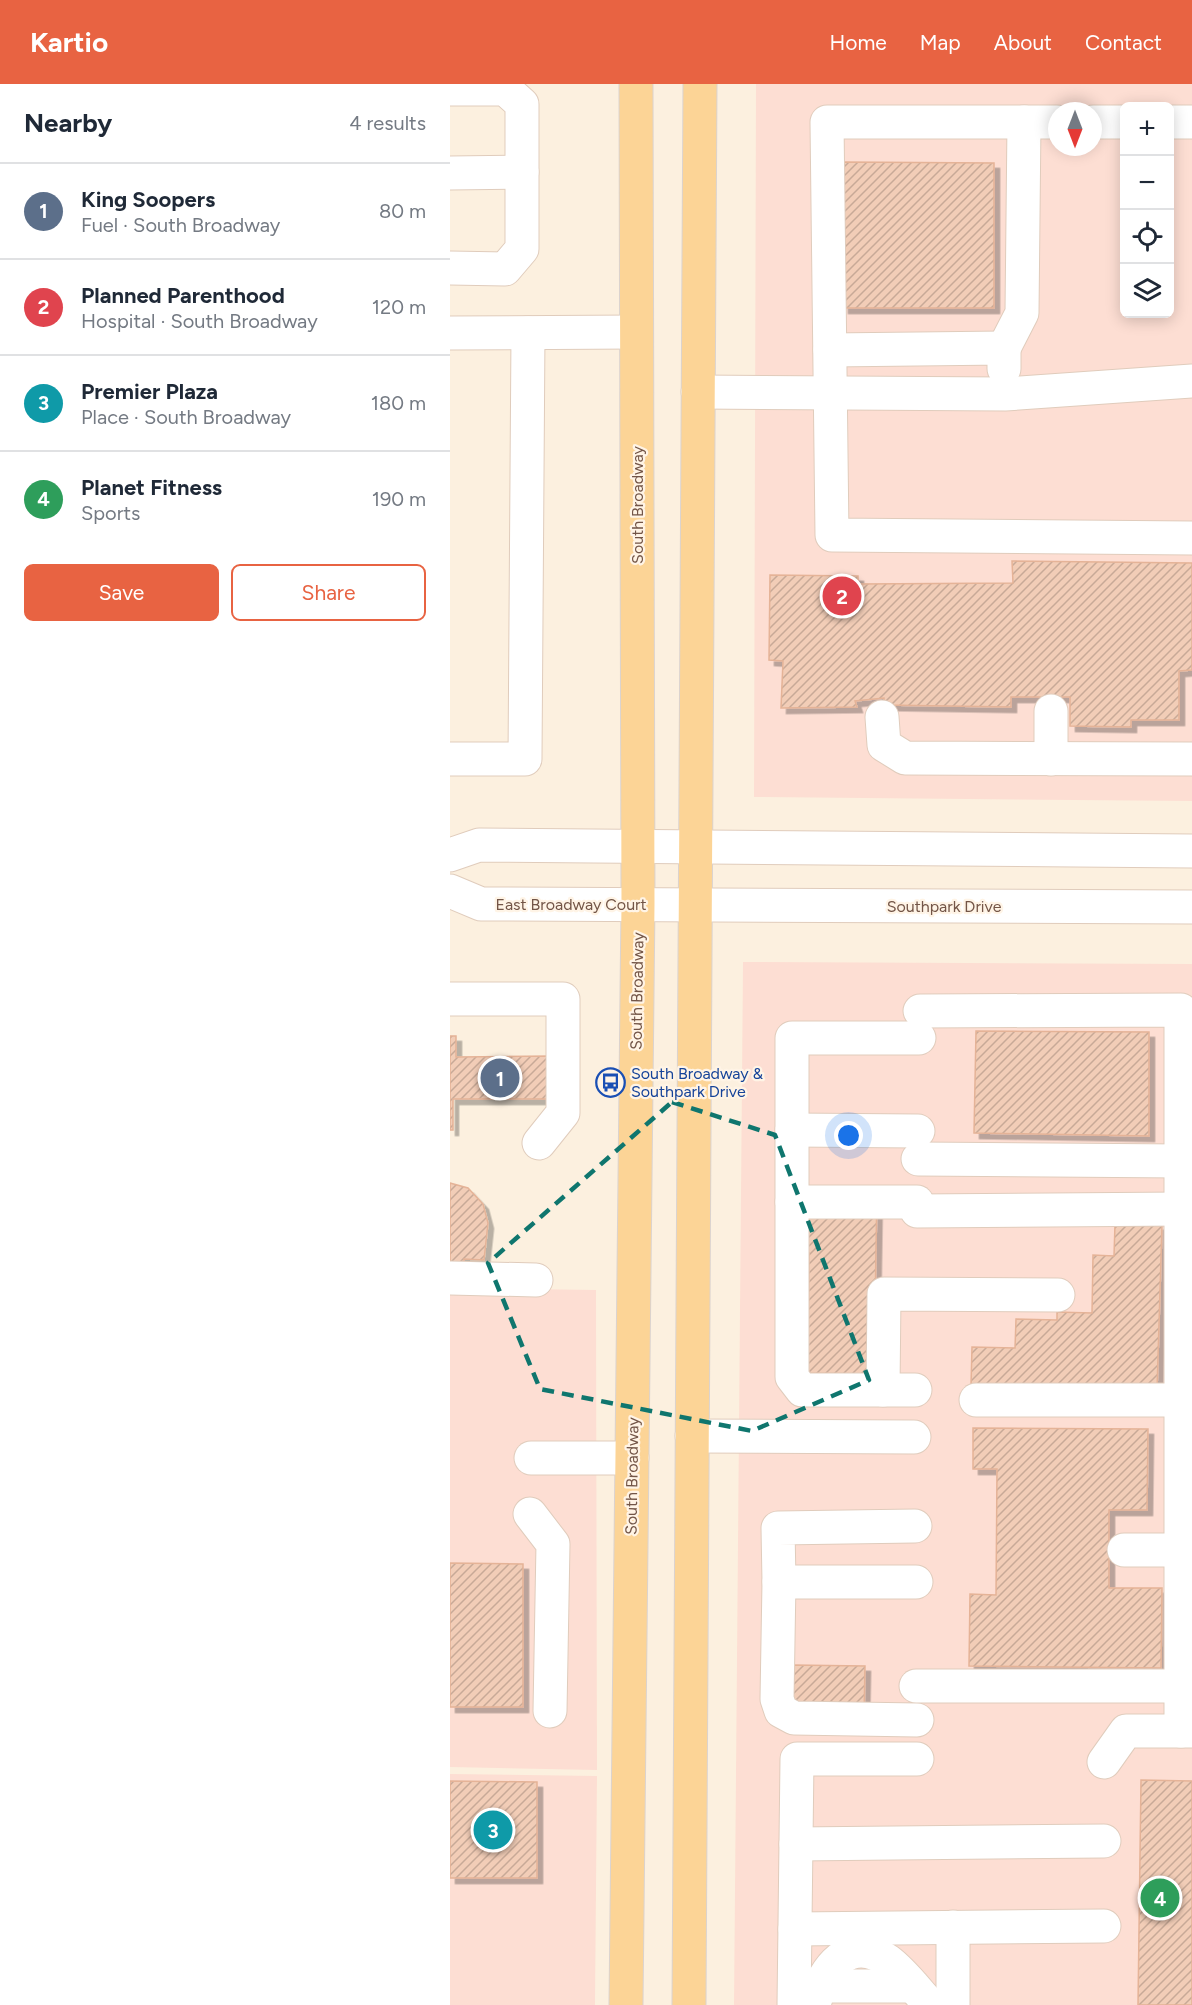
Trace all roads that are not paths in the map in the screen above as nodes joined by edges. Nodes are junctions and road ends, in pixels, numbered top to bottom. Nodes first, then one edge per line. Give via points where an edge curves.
1 (636, 84) edge
2 (700, 84) edge
3 (450, 89) edge
4 (1024, 122) junction
5 (1048, 122) edge
6 (1102, 122) edge
7 (1120, 122) edge
8 (1174, 122) edge
9 (1192, 122) edge
10 (522, 172) junction
11 (450, 173) edge
12 (450, 268) edge
13 (636, 332) junction
14 (450, 333) edge
15 (528, 333) junction
16 (1004, 348) junction
17 (830, 350) junction
18 (1192, 381) edge
19 (698, 393) junction
20 (831, 394) junction
21 (1005, 394) junction
22 (1192, 538) edge
23 (1051, 711) dead end
24 (882, 717) dead end
25 (450, 759) edge
26 (1051, 759) junction
27 (1192, 759) edge
28 (638, 847) junction
29 (696, 847) junction
30 (1192, 851) edge
31 (450, 855) edge
32 (450, 891) edge
33 (638, 904) junction
34 (695, 904) junction
35 (1192, 907) edge
36 (450, 999) edge
37 (792, 1130) junction
38 (539, 1143) dead end
39 (1182, 1161) junction
40 (792, 1202) junction
41 (1182, 1209) junction
42 (450, 1278) edge
43 (536, 1280) dead end
44 (1058, 1295) dead end
45 (830, 1390) junction
46 (976, 1400) dead end
47 (1187, 1400) edge
48 (692, 1436) junction
49 (830, 1437) junction
50 (914, 1437) dead end
51 (531, 1458) dead end
52 (632, 1458) junction
53 (530, 1514) dead end
54 (915, 1526) dead end
55 (1124, 1550) dead end
56 (1182, 1550) junction
57 (779, 1582) junction
58 (916, 1582) dead end
59 (916, 1686) dead end
60 (1181, 1686) junction
61 (550, 1711) dead end
62 (917, 1720) dead end
63 (1186, 1731) edge
64 (917, 1759) dead end
65 (1104, 1762) dead end
66 (1104, 1841) dead end
67 (796, 1844) junction
68 (1104, 1926) dead end
69 (953, 1927) junction
70 (795, 1929) junction
71 (817, 1995) edge
72 (921, 1995) edge
73 (626, 2005) edge
74 (688, 2005) edge
75 (794, 2005) edge
76 (952, 2005) edge

1 - 13 main road, South Broadway
2 - 19 main road
3 - 10 street via 505,89 522,104
4 - 5 street
4 - 16 street via 1022,313
4 - 17 street via 827,122
6 - 7 street
8 - 9 street
10 - 11 street
10 - 12 street via 522,249 505,269
13 - 15 street
13 - 28 main road, South Broadway
14 - 15 street
15 - 25 street via 525,759
16 - 17 street
16 - 21 street
17 - 20 street
18 - 21 street
19 - 20 street
19 - 29 main road
20 - 21 street
20 - 22 street via 832,535
23 - 26 street
24 - 26 street via 884,746 905,758
26 - 27 street
28 - 29 street
28 - 31 street via 479,845
28 - 33 main road, South Broadway
29 - 30 street
29 - 34 main road
32 - 33 street, East Broadway Court via 481,904
33 - 34 street, East Broadway Court
33 - 52 main road, South Broadway
34 - 35 street, Southpark Drive
34 - 48 main road
36 - 38 street via 562,999 563,1113
37 - 39 street via 918,1145
37 - 39 street via 792,1038 920,1025 1181,1010
37 - 40 street
39 - 41 street
40 - 41 street
40 - 45 street via 792,1377 802,1390
41 - 47 street
42 - 43 street
44 - 45 street via 884,1294 899,1390
45 - 49 street
46 - 47 street
47 - 56 street
48 - 49 street
48 - 74 main road
49 - 50 street
51 - 52 street
52 - 73 main road, South Broadway
53 - 61 street via 553,1544
54 - 57 street via 778,1528
55 - 56 street
56 - 60 street
57 - 58 street
57 - 62 street via 777,1699 781,1711 794,1718
59 - 60 street
60 - 63 street
63 - 65 street via 1126,1731
64 - 67 street via 797,1759
66 - 67 street
67 - 70 street
68 - 69 street
69 - 70 street
69 - 76 street
70 - 75 street
71 - 72 street

